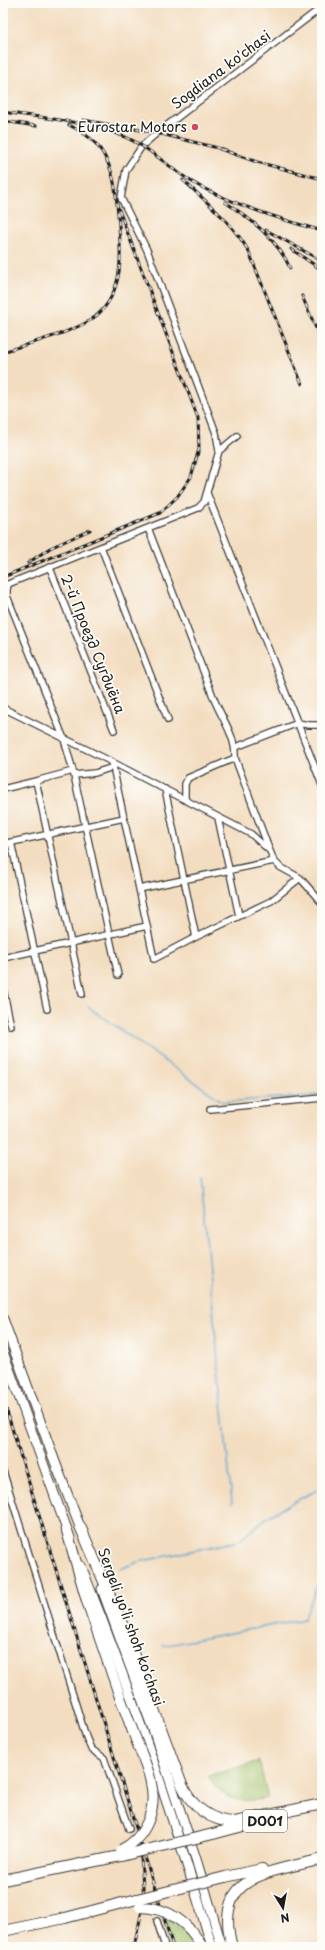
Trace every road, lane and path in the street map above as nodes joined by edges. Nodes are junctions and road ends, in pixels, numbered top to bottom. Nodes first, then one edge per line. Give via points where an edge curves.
1 (322, 7) edge
2 (237, 436) dead end
3 (219, 451) junction
4 (207, 493) junction
5 (148, 528) junction
6 (101, 547) junction
7 (50, 568) junction
8 (6, 585) edge
9 (3, 708) edge
10 (168, 720) dead end
11 (298, 723) junction
12 (322, 724) edge
13 (114, 730) dead end
14 (64, 739) junction
15 (236, 747) junction
16 (235, 758) junction
17 (112, 764) junction
18 (74, 773) junction
19 (36, 781) junction
20 (322, 785) edge
21 (3, 789) edge
22 (165, 789) junction
23 (185, 800) junction
24 (124, 818) junction
25 (218, 818) junction
26 (85, 826) junction
27 (48, 834) junction
28 (11, 842) junction
29 (3, 844) edge
30 (270, 851) junction
31 (274, 861) junction
32 (229, 870) junction
33 (300, 878) junction
34 (184, 880) junction
35 (139, 889) junction
36 (322, 903) edge
37 (239, 916) junction
38 (147, 926) junction
39 (109, 935) junction
40 (196, 937) junction
41 (71, 943) junction
42 (34, 951) junction
43 (3, 958) edge
44 (118, 974) dead end
45 (3, 989) edge
46 (82, 994) dead end
47 (47, 1009) dead end
48 (11, 1026) dead end
49 (322, 1098) edge
50 (210, 1109) dead end
51 (3, 1319) edge
52 (3, 1352) edge
53 (3, 1470) edge
54 (80, 1526) junction
55 (67, 1531) junction
56 (320, 1804) edge
57 (129, 1829) dead end
58 (123, 1852) junction
59 (322, 1859) edge
60 (3, 1880) edge
61 (139, 1903) junction
62 (157, 1921) dead end
63 (3, 1931) edge
64 (165, 1947) edge
65 (202, 1947) edge
66 (212, 1947) edge
67 (222, 1947) edge
68 (232, 1947) edge

1 - 3 street, Sogdiana ko'chasi via 142,146 126,170 121,198 147,250 216,433
2 - 3 street
3 - 4 street
4 - 5 street via 198,508
4 - 11 street
5 - 6 street
5 - 15 street via 216,704
6 - 7 street
6 - 10 street
7 - 8 street
7 - 13 street, 2-й Проезд Сугдиёна
8 - 14 street via 8,596
9 - 14 street
11 - 12 street
11 - 15 street
11 - 20 street
14 - 17 street
14 - 18 street
15 - 16 street
16 - 23 street via 188,778 185,784
16 - 30 street
17 - 18 street via 95,773
17 - 22 street
17 - 24 street
18 - 19 street
18 - 26 street
19 - 21 street
19 - 27 street
22 - 23 street
22 - 34 street
23 - 25 street
24 - 26 street
24 - 35 street
25 - 30 street via 251,834
25 - 32 street
26 - 27 street
26 - 39 street
27 - 28 street
27 - 41 street
28 - 29 street
28 - 42 street
30 - 31 street
31 - 32 street
31 - 33 street
32 - 34 street
32 - 37 street
33 - 36 street
33 - 37 street via 271,901
34 - 35 street
34 - 40 street
35 - 38 street
37 - 40 street
38 - 39 street
38 - 40 street via 154,959
39 - 41 street
39 - 44 street
41 - 42 street
41 - 46 street
42 - 43 street
42 - 47 street
45 - 48 street
49 - 50 street
51 - 54 main road, Sergeli yo‘li shoh ko‘chasi
52 - 55 main road, Sergeli yo‘li shoh ko‘chasi
53 - 57 street via 86,1737 91,1749 104,1758
54 - 56 highway via 123,1626 180,1779 190,1799 210,1816 232,1822
54 - 67 main road, Sergeli yo‘li shoh ko‘chasi via 154,1732 196,1858
55 - 58 highway, bridge via 87,1601 150,1779 153,1797 150,1816 144,1830
55 - 66 main road, Sergeli yo‘li shoh ko‘chasi via 149,1748 187,1861
56 - 58 highway, D001, bridge via 267,1821
58 - 60 highway
59 - 61 highway, bridge via 225,1877
59 - 68 highway via 248,1880 232,1899 228,1912
61 - 63 highway
61 - 65 highway, bridge via 181,1920
62 - 64 street

